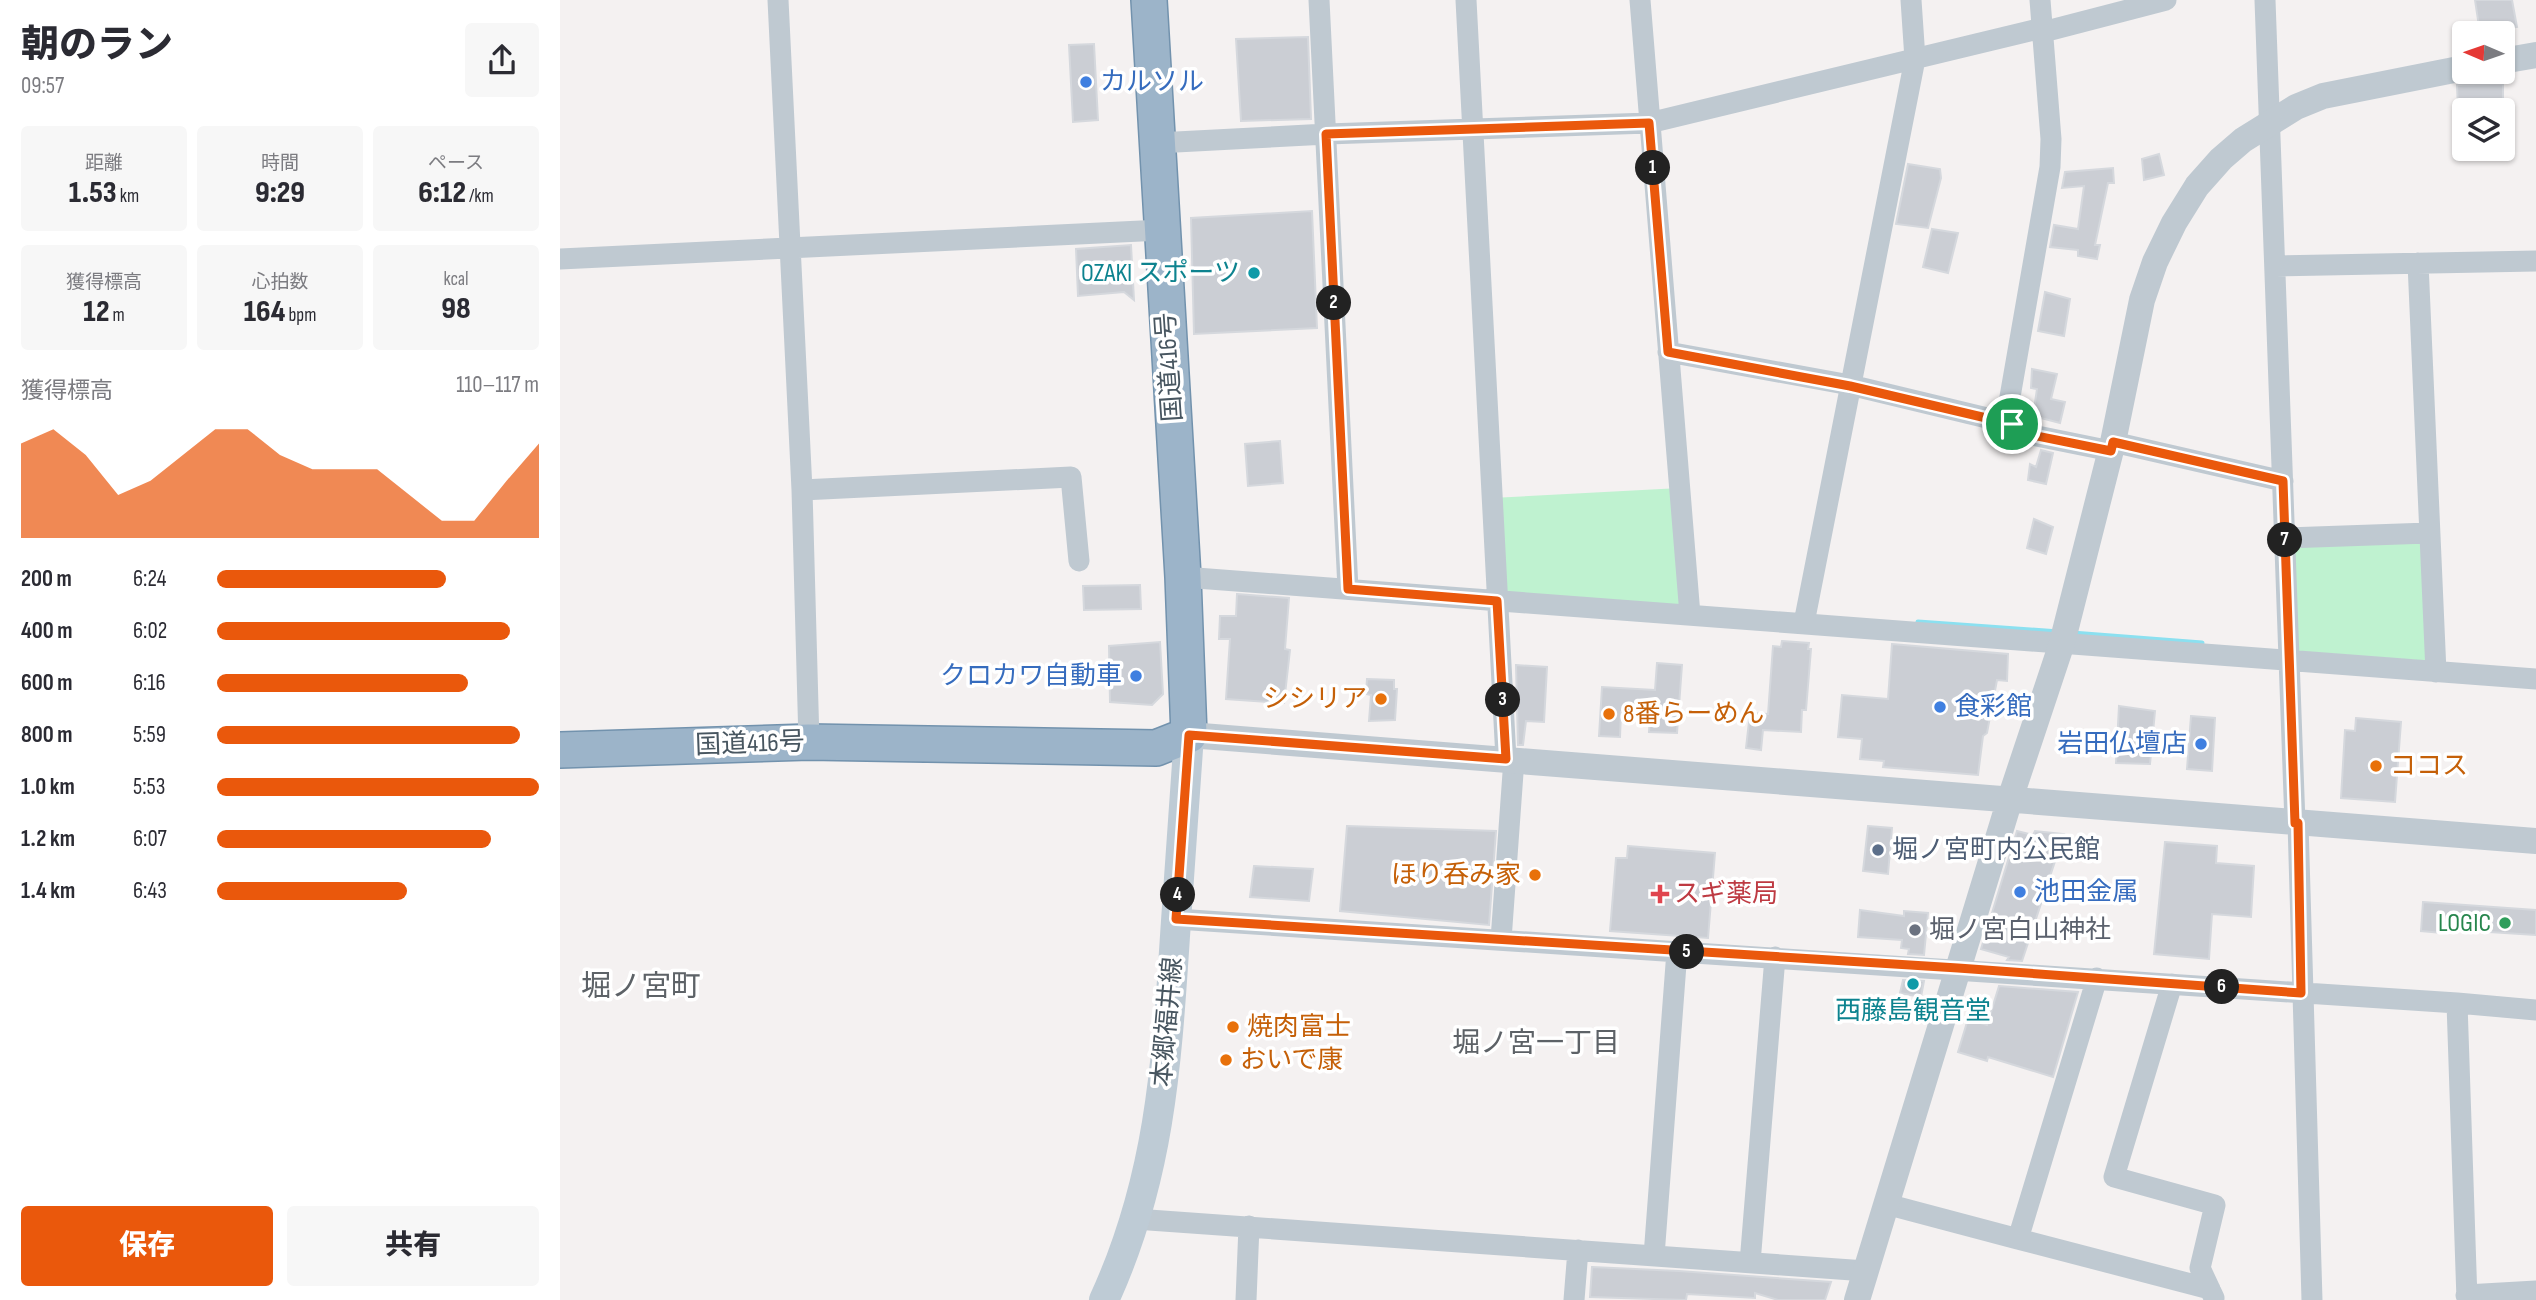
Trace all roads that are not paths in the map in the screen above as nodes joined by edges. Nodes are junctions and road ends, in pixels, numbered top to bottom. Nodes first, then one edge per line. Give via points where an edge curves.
1 (778, 0) edge
2 (1149, 0) edge
3 (1318, 0) edge
4 (1466, 0) edge
5 (1640, 0) edge
6 (1911, 0) edge
7 (2040, 0) edge
8 (2166, 0) edge
9 (2265, 0) edge
10 (2042, 30) junction
11 (2536, 55) edge
12 (1915, 58) junction
13 (2515, 59) edge
14 (2452, 70) edge
15 (2271, 121) junction
16 (1649, 123) junction
17 (1474, 129) junction
18 (1326, 134) junction
19 (1157, 143) junction
20 (1161, 230) junction
21 (789, 247) junction
22 (560, 259) edge
23 (2536, 261) edge
24 (2418, 263) junction
25 (2276, 266) junction
26 (1668, 352) junction
27 (1850, 386) junction
28 (2012, 424) junction
29 (2112, 446) junction
30 (2283, 481) junction
31 (802, 490) junction
32 (2430, 533) junction
33 (2285, 538) junction
34 (1079, 561) dead end
35 (1183, 577) junction
36 (1348, 589) junction
37 (1497, 601) junction
38 (1690, 615) junction
39 (1804, 623) junction
40 (2062, 642) junction
41 (2289, 661) junction
42 (2436, 672) junction
43 (2536, 679) edge
44 (560, 728) edge
45 (809, 731) junction
46 (1189, 735) junction
47 (560, 750) edge
48 (1510, 759) junction
49 (2010, 799) junction
50 (2297, 823) junction
51 (2536, 841) edge
52 (1176, 919) junction
53 (1502, 940) junction
54 (1677, 951) junction
55 (1774, 957) junction
56 (1958, 968) junction
57 (2097, 978) junction
58 (2172, 984) junction
59 (2301, 993) junction
60 (2457, 1003) junction
61 (2536, 1010) edge
62 (1886, 1204) junction
63 (1135, 1219) junction
64 (1249, 1226) junction
65 (2018, 1239) junction
66 (1578, 1250) junction
67 (1654, 1256) junction
68 (1750, 1263) junction
69 (1866, 1271) junction
70 (2536, 1291) edge
71 (2212, 1295) edge
72 (2466, 1297) edge
73 (1104, 1300) edge
74 (1246, 1300) edge
75 (1574, 1300) edge
76 (1857, 1300) edge
77 (2312, 1300) edge

1 - 21 street
2 - 19 highway, 国道416号
3 - 18 street
4 - 17 street
5 - 16 street
6 - 12 street
7 - 10 street
8 - 10 street
9 - 15 street
10 - 12 street
10 - 28 street via 2050,167 2007,414
11 - 13 street
12 - 16 street
12 - 27 street
14 - 15 street via 2323,96
15 - 25 street
15 - 29 street via 2221,159 2197,186 2169,233 2142,300
16 - 17 street
16 - 26 street
17 - 18 street
17 - 37 street
18 - 19 street
18 - 36 street
19 - 20 highway, 国道416号
20 - 21 street
20 - 35 highway, 国道416号
21 - 22 street
21 - 31 street
23 - 24 street
24 - 25 street
24 - 32 street
25 - 30 street
26 - 27 street
26 - 38 street
27 - 28 street
27 - 39 street
28 - 29 street via 2022,433
29 - 30 street
29 - 40 street
30 - 33 street
31 - 34 street via 1071,477
31 - 45 street
32 - 33 street
32 - 42 street
33 - 41 street
35 - 36 street
35 - 46 highway, 国道416号
36 - 37 street
37 - 38 street
37 - 48 street
38 - 39 street
39 - 40 street
40 - 41 street
40 - 49 street
41 - 42 street
41 - 50 street
42 - 43 street
44 - 45 highway, 国道416号
45 - 46 highway, 国道416号 via 1156,748
45 - 47 highway, 国道416号
46 - 48 street
46 - 52 main road, 本郷福井線
48 - 49 street
48 - 53 street
49 - 50 street
49 - 56 street
50 - 51 street
50 - 59 street
52 - 53 street
52 - 63 main road, 本郷福井線 via 1162,1102
53 - 54 street
54 - 55 street
54 - 67 street
55 - 56 street
55 - 68 street
56 - 57 street
56 - 62 street
57 - 58 street
57 - 65 street
58 - 59 street
58 - 71 street via 2114,1177 2216,1205 2200,1269
59 - 60 street
59 - 77 street
60 - 61 street
60 - 72 street
62 - 65 street
62 - 69 street
63 - 64 street
63 - 73 main road, 本郷福井線
64 - 66 street
64 - 74 street
65 - 71 street
66 - 67 street
66 - 75 street
67 - 68 street
68 - 69 street
69 - 76 street
70 - 72 street

